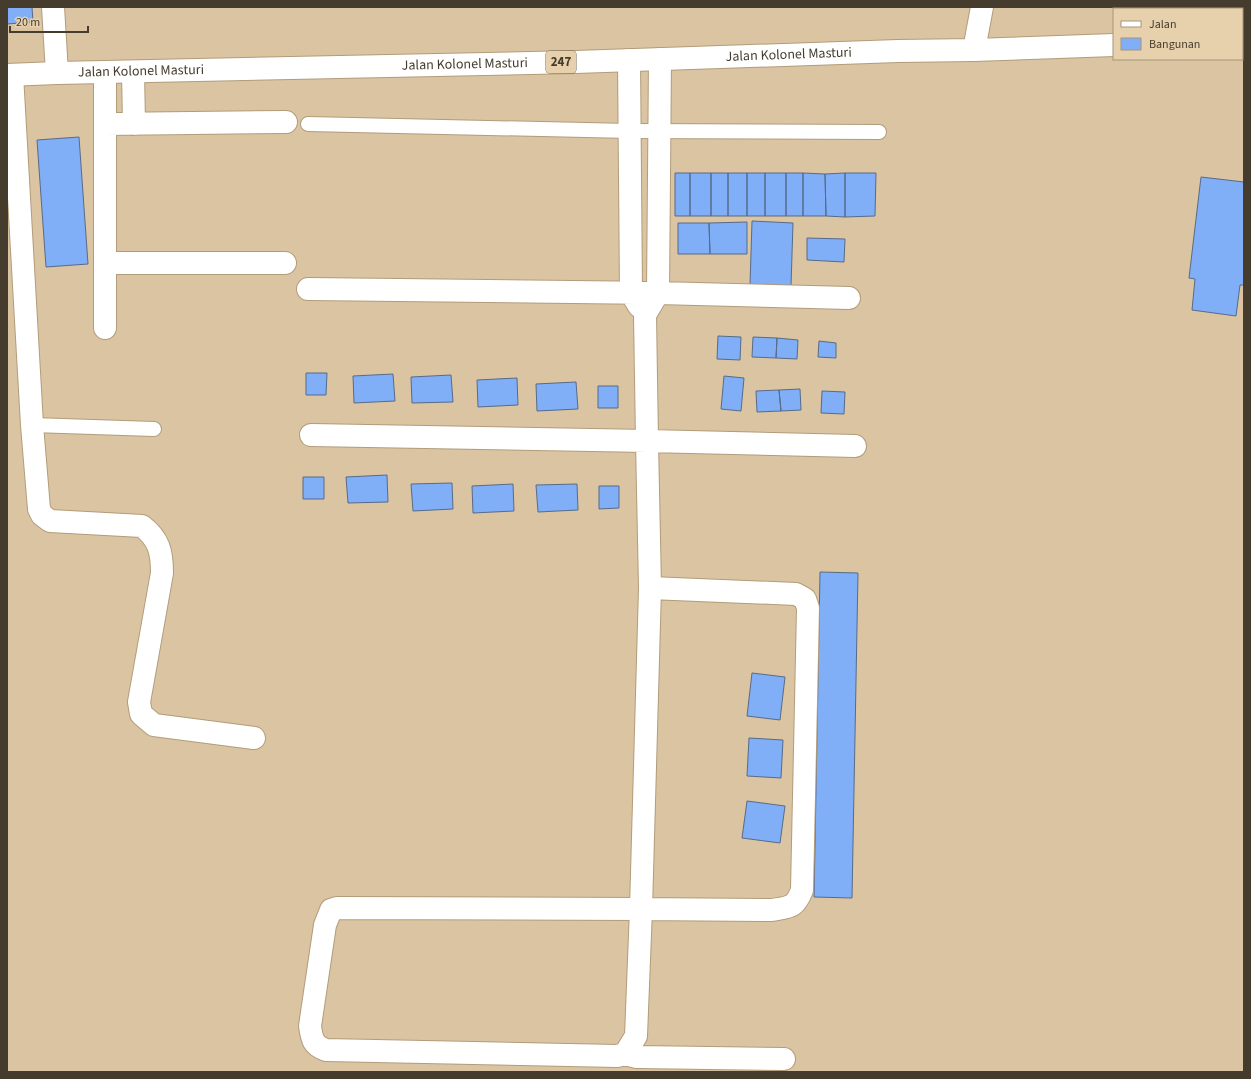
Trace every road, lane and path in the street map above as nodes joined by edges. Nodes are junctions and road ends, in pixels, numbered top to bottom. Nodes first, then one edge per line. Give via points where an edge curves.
1 (53, 7) edge
2 (982, 7) edge
3 (1113, 45) edge
4 (974, 50) junction
5 (660, 59) junction
6 (629, 60) junction
7 (133, 72) junction
8 (57, 73) junction
9 (105, 73) junction
10 (10, 75) edge
11 (286, 122) dead end
12 (105, 124) junction
13 (134, 124) junction
14 (308, 124) dead end
15 (630, 131) junction
16 (659, 131) junction
17 (879, 132) dead end
18 (106, 263) junction
19 (285, 263) dead end
20 (308, 289) dead end
21 (631, 293) junction
22 (658, 293) junction
23 (849, 298) dead end
24 (645, 315) junction
25 (105, 328) dead end
26 (32, 425) junction
27 (154, 429) dead end
28 (311, 435) dead end
29 (647, 441) junction
30 (856, 446) dead end
31 (650, 588) junction
32 (254, 738) dead end
33 (641, 910) junction
34 (625, 1054) junction
35 (784, 1059) dead end

1 - 8 street
2 - 4 street
3 - 4 street, Jalan Kolonel Masturi / 247
4 - 5 street, Jalan Kolonel Masturi / 247
5 - 6 street, Jalan Kolonel Masturi / 247
5 - 16 street
6 - 7 street, Jalan Kolonel Masturi / 247
6 - 15 street
7 - 9 street, Jalan Kolonel Masturi / 247
7 - 13 street
8 - 9 street, Jalan Kolonel Masturi / 247
8 - 10 street, Jalan Kolonel Masturi / 247
9 - 12 street
10 - 26 street
11 - 13 street
12 - 13 street
12 - 18 street
14 - 15 lane
15 - 16 lane
15 - 21 street
16 - 17 lane
16 - 22 street
18 - 19 street
18 - 25 street
20 - 21 street
21 - 22 street
21 - 24 street
22 - 23 street
22 - 24 street
24 - 29 street
26 - 27 lane
26 - 32 street via 37,501 42,515 50,522 142,526 151,533 157,543 162,557 162,573 139,702 141,714 154,724
28 - 29 street
29 - 30 street
29 - 31 street
31 - 33 street
31 - 33 street via 796,594 804,599 808,608 802,890 798,900 789,907 772,910
33 - 34 street via 636,1036
33 - 34 street via 331,910 325,925 310,1026 314,1043 326,1050 609,1056
34 - 35 street via 637,1057

